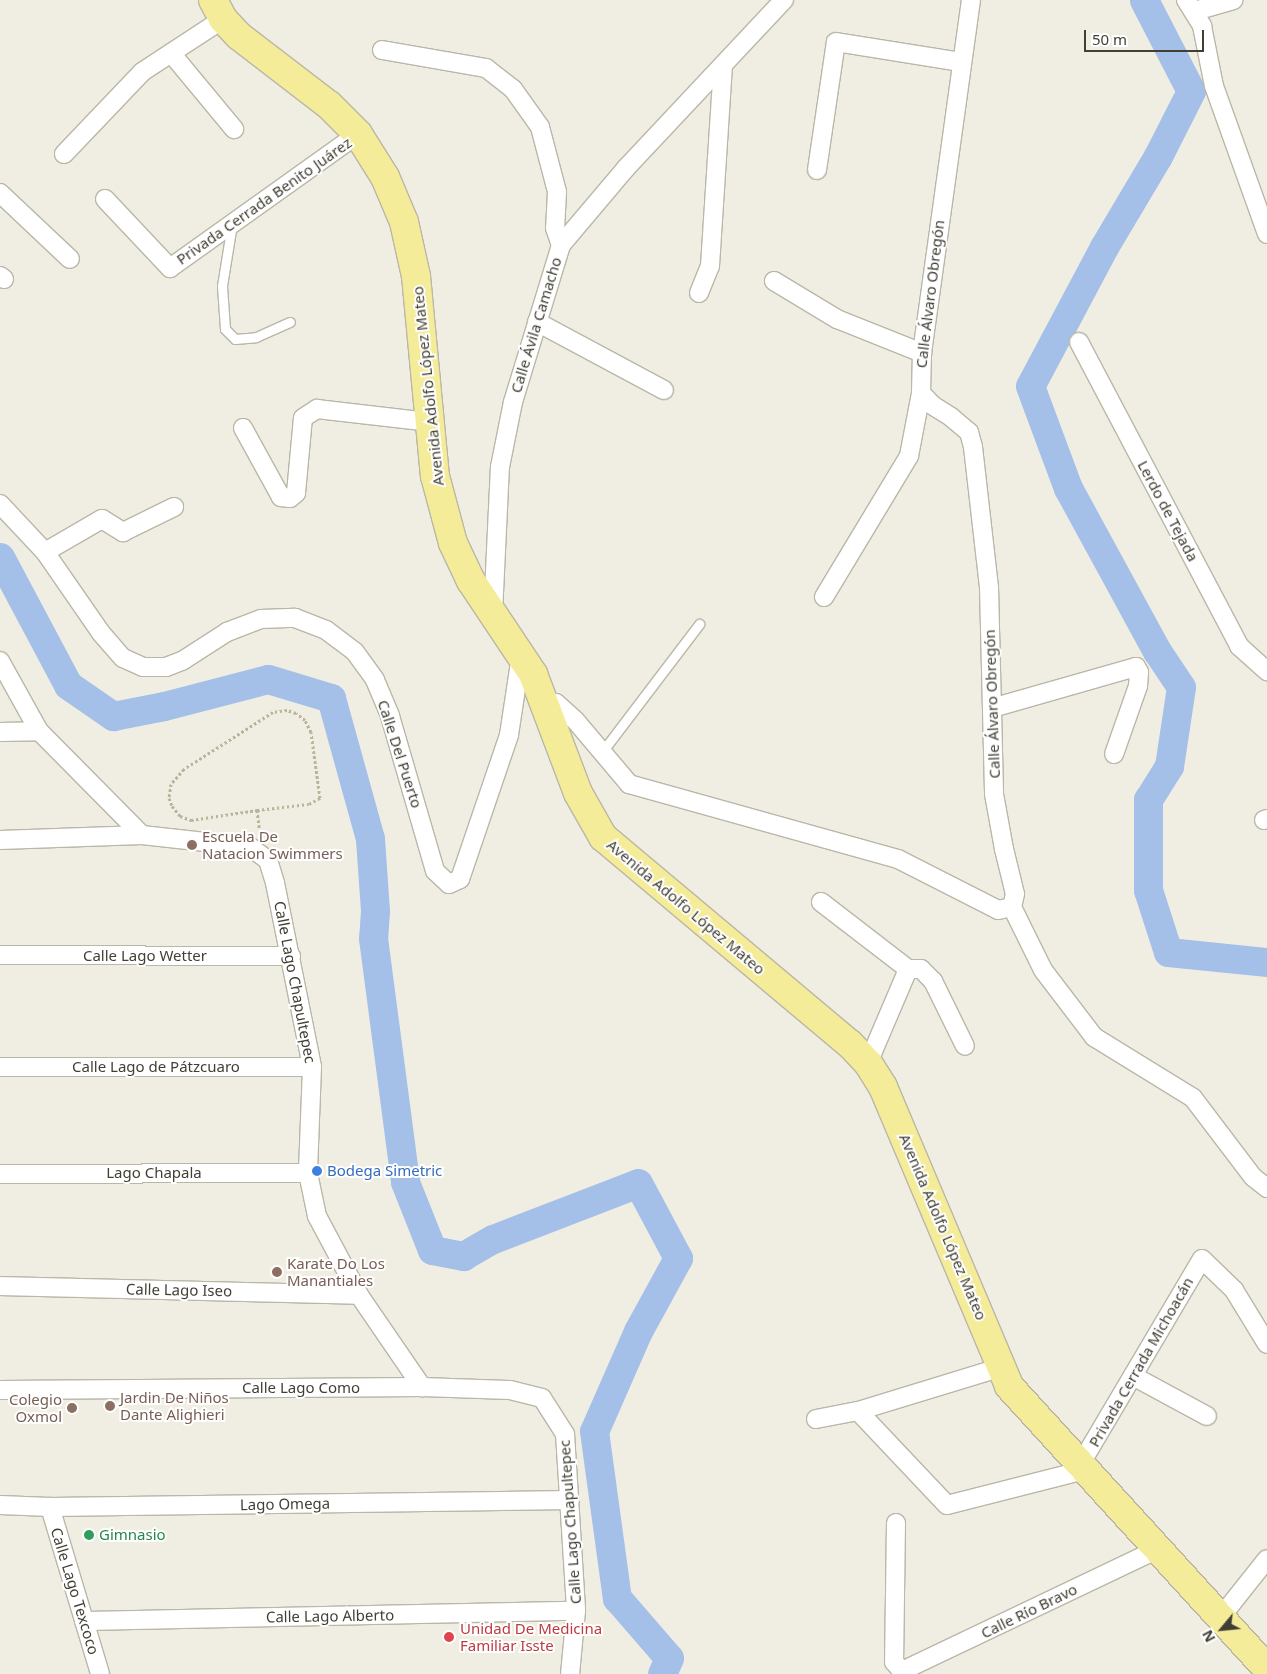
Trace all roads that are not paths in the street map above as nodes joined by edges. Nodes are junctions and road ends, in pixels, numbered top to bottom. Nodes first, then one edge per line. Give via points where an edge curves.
1 (784, 0) edge
2 (971, 0) edge
3 (1233, 0) edge
4 (1190, 5) edge
5 (218, 9) edge
6 (382, 50) dead end
7 (170, 53) junction
8 (961, 62) junction
9 (723, 65) junction
10 (234, 129) dead end
11 (358, 134) junction
12 (64, 154) dead end
13 (817, 170) dead end
14 (0, 193) edge
15 (105, 199) dead end
16 (232, 224) junction
17 (1267, 234) edge
18 (561, 245) junction
19 (70, 259) dead end
20 (774, 281) dead end
21 (699, 293) dead end
22 (290, 322) dead end
23 (538, 322) junction
24 (1079, 342) dead end
25 (922, 353) junction
26 (664, 390) dead end
27 (921, 394) junction
28 (430, 422) junction
29 (243, 428) dead end
30 (0, 504) edge
31 (174, 508) dead end
32 (45, 552) junction
33 (824, 597) dead end
34 (493, 615) junction
35 (699, 624) dead end
36 (521, 656) junction
37 (0, 660) edge
38 (1267, 671) edge
39 (545, 706) junction
40 (992, 708) junction
41 (39, 731) junction
42 (0, 732) edge
43 (602, 752) junction
44 (1114, 754) dead end
45 (142, 835) junction
46 (0, 840) edge
47 (821, 902) dead end
48 (1012, 907) junction
49 (0, 955) edge
50 (291, 956) junction
51 (908, 969) junction
52 (965, 1046) dead end
53 (868, 1063) junction
54 (0, 1067) edge
55 (312, 1067) junction
56 (308, 1173) junction
57 (0, 1174) edge
58 (1267, 1188) edge
59 (0, 1286) edge
60 (359, 1294) junction
61 (1267, 1344) edge
62 (1002, 1367) junction
63 (1132, 1376) junction
64 (422, 1387) junction
65 (0, 1390) edge
66 (858, 1411) junction
67 (1207, 1416) dead end
68 (816, 1419) dead end
69 (1082, 1468) junction
70 (570, 1500) junction
71 (0, 1505) edge
72 (50, 1507) junction
73 (896, 1523) dead end
74 (1156, 1550) junction
75 (1267, 1559) edge
76 (576, 1611) junction
77 (1220, 1618) junction
78 (84, 1621) junction
79 (1262, 1656) edge
80 (902, 1673) edge
81 (100, 1674) edge
82 (570, 1674) edge

1 - 9 street, Calle Ávila Camacho
2 - 8 street, Calle Álvaro Obregón
3 - 4 street
4 - 17 street via 1202,26 1214,86
5 - 7 street
5 - 11 main road, Avenida Adolfo López Mateo via 239,36 329,105
6 - 18 street via 486,68 513,89 540,127 538,146 547,219 555,228
7 - 10 street
7 - 12 street via 142,72
8 - 13 street via 836,42
8 - 25 street, Calle Álvaro Obregón
9 - 18 street, Calle Ávila Camacho via 626,168
9 - 21 street via 710,266
11 - 16 street, Privada Cerrada Benito Juárez
11 - 28 main road, Avenida Adolfo López Mateo via 384,177 404,222 416,276
14 - 19 street
15 - 16 street, Privada Cerrada Benito Juárez via 170,268
16 - 22 lane via 222,286 225,329 235,339 256,337
18 - 23 street, Calle Ávila Camacho
20 - 25 street via 837,319
23 - 26 street
23 - 34 street, Calle Ávila Camacho via 513,402 500,467
24 - 38 street, Lerdo de Tejada via 1239,646
25 - 27 street, Calle Álvaro Obregón
27 - 33 street via 909,456
27 - 40 street, Calle Álvaro Obregón via 969,432 973,447 989,587
28 - 29 street via 317,410 303,418 296,493 290,498 281,497
28 - 34 main road, Avenida Adolfo López Mateo via 435,476 453,542
30 - 32 street, Calle Del Puerto
31 - 32 street via 123,532 102,519
32 - 36 street, Calle Del Puerto via 101,633 123,658 143,667 166,667 227,632 261,619 295,618 326,630 355,652 375,680 390,716 435,871 449,884 460,879 509,735
34 - 36 main road, Avenida Adolfo López Mateo
35 - 43 lane
36 - 39 main road, Avenida Adolfo López Mateo via 533,674
37 - 41 street
39 - 43 street via 556,703
39 - 53 main road, Avenida Adolfo López Mateo via 578,793 602,837 850,1044
40 - 44 street via 1136,667 1138,686
40 - 48 street, Calle Álvaro Obregón via 994,794 1015,894
41 - 42 street
41 - 45 street
43 - 48 street via 629,784 898,859 998,910
45 - 46 street
45 - 50 street, Calle Lago Chapultepec via 250,847 268,860
47 - 51 street
48 - 58 street via 1043,970 1094,1037 1193,1098 1253,1177
49 - 50 street, Calle Lago Wetter
50 - 55 street, Calle Lago Chapultepec
51 - 52 street via 921,969 933,981
51 - 53 street
53 - 62 main road, Avenida Adolfo López Mateo via 883,1087
54 - 55 street, Calle Lago de Pátzcuaro
55 - 56 street, Calle Lago Chapultepec
56 - 57 street, Lago Chapala
56 - 60 street, Calle Lago Chapultepec via 317,1216
59 - 60 street, Calle Lago Iseo
60 - 64 street, Calle Lago Chapultepec
61 - 63 street, Privada Cerrada Michoacán via 1234,1290 1202,1259
62 - 66 street
62 - 69 main road, Avenida Adolfo López Mateo via 1009,1386
63 - 67 street
63 - 69 street, Privada Cerrada Michoacán
64 - 65 street, Calle Lago Como
64 - 70 street, Calle Lago Chapultepec via 510,1390 542,1398 565,1434
66 - 68 street
66 - 69 street via 946,1505
69 - 74 main road, Avenida Adolfo López Mateo
70 - 72 street, Lago Omega
70 - 76 street, Calle Lago Chapultepec
71 - 72 street, Lago Omega
72 - 78 street, Calle Lago Texcoco
73 - 80 street, Calle Río Bravo via 894,1662
74 - 77 main road, Avenida Adolfo López Mateo
74 - 80 street, Calle Río Bravo
75 - 77 street
76 - 78 street, Calle Lago Alberto
76 - 82 street, Calle Lago Chapultepec
77 - 79 main road, Avenida Adolfo López Mateo
78 - 81 street, Calle Lago Texcoco

